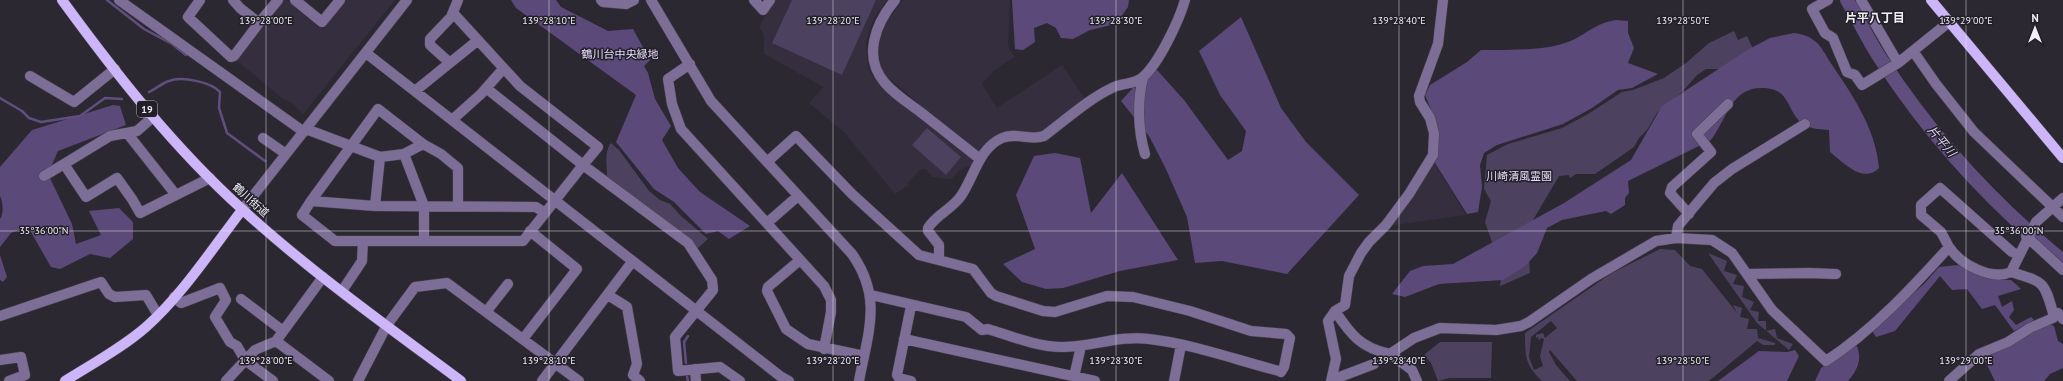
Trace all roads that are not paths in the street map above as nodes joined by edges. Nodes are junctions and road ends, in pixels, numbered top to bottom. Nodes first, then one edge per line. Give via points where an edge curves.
1 (62, 0) edge
2 (119, 0) edge
3 (200, 0) edge
4 (233, 0) edge
5 (278, 0) edge
6 (295, 0) edge
7 (340, 0) edge
8 (406, 0) edge
9 (458, 0) edge
10 (601, 0) edge
11 (634, 0) edge
12 (651, 0) edge
13 (754, 0) edge
14 (770, 0) edge
15 (896, 0) edge
16 (1185, 0) edge
17 (1443, 0) edge
18 (1828, 0) edge
19 (1861, 0) edge
20 (1931, 0) edge
21 (454, 14) junction
22 (1949, 22) junction
23 (259, 23) junction
24 (477, 41) junction
25 (1914, 51) junction
26 (366, 53) junction
27 (450, 63) junction
28 (690, 64) junction
29 (1896, 65) junction
30 (115, 69) junction
31 (503, 69) junction
32 (30, 76) dead end
33 (1143, 78) junction
34 (486, 88) junction
35 (415, 91) junction
36 (1728, 104) dead end
37 (153, 117) junction
38 (452, 120) junction
39 (1805, 124) dead end
40 (305, 130) junction
41 (127, 133) junction
42 (263, 138) dead end
43 (423, 144) junction
44 (351, 146) junction
45 (286, 154) junction
46 (404, 154) junction
47 (1145, 154) dead end
48 (380, 157) junction
49 (2063, 158) edge
50 (980, 159) junction
51 (767, 162) junction
52 (64, 164) junction
53 (583, 165) junction
54 (44, 176) dead end
55 (210, 178) junction
56 (176, 195) junction
57 (798, 196) junction
58 (2063, 198) edge
59 (311, 201) junction
60 (554, 201) junction
61 (375, 206) junction
62 (424, 206) junction
63 (458, 206) junction
64 (2052, 208) junction
65 (242, 210) junction
66 (545, 213) junction
67 (1689, 214) junction
68 (2063, 217) edge
69 (767, 223) junction
70 (530, 231) junction
71 (2028, 236) junction
72 (1676, 238) junction
73 (363, 241) junction
74 (424, 241) junction
75 (1949, 247) junction
76 (2019, 255) junction
77 (800, 260) junction
78 (939, 260) junction
79 (632, 262) junction
80 (2063, 270) edge
81 (2011, 272) junction
82 (1748, 274) junction
83 (1836, 274) dead end
84 (323, 277) junction
85 (508, 284) dead end
86 (342, 291) junction
87 (608, 295) junction
88 (871, 295) junction
89 (174, 297) junction
90 (241, 299) dead end
91 (911, 306) junction
92 (1335, 311) junction
93 (486, 312) junction
94 (696, 312) junction
95 (2053, 313) junction
96 (158, 315) junction
97 (0, 316) edge
98 (2063, 319) edge
99 (387, 325) junction
100 (283, 331) junction
101 (523, 339) junction
102 (904, 339) junction
103 (276, 342) junction
104 (1181, 345) junction
105 (1080, 346) junction
106 (824, 349) junction
107 (1390, 354) junction
108 (864, 356) junction
109 (0, 360) edge
110 (246, 360) junction
111 (555, 364) junction
112 (1374, 364) dead end
113 (695, 369) junction
114 (679, 376) edge
115 (1074, 377) junction
116 (458, 380) edge
117 (1332, 380) edge
118 (8, 381) edge
119 (65, 381) edge
120 (226, 381) edge
121 (273, 381) edge
122 (329, 381) edge
123 (358, 381) edge
124 (542, 381) edge
125 (578, 381) edge
126 (640, 381) edge
127 (696, 381) edge
128 (740, 381) edge
129 (789, 381) edge
130 (859, 381) edge
131 (911, 381) edge
132 (1095, 381) edge
133 (1174, 381) edge
134 (1417, 381) edge
135 (1949, 381) edge

1 - 30 main road, 鶴川街道 / 19
2 - 40 street
3 - 23 street via 188,17 231,57
4 - 23 street
5 - 23 street
6 - 7 street via 322,22
8 - 26 street
9 - 21 street
10 - 11 street via 626,4
12 - 28 street
13 - 14 street via 763,10
15 - 50 street via 879,23 873,42 874,61 880,77
16 - 33 street via 1173,32
17 - 92 street via 1438,44 1419,96 1434,133 1433,155 1386,225 1361,252 1349,276 1345,305
18 - 29 street via 1812,9 1825,33 1833,38 1848,72 1855,75 1862,85
19 - 29 street
20 - 22 main road
21 - 24 street
21 - 27 street via 430,39 430,45
22 - 25 street
22 - 49 main road
24 - 27 street
24 - 31 street
25 - 29 street
25 - 64 street via 1974,132
26 - 35 street
26 - 40 street
27 - 35 street
28 - 51 street via 711,101
28 - 69 street via 668,79 672,104 681,129
30 - 32 street via 74,102
30 - 37 main road, 鶴川街道 / 19
31 - 34 street
31 - 53 street via 520,86 598,147
33 - 47 street via 1138,94 1141,140
33 - 50 street via 1115,87 1086,103 1044,136 1004,137 986,150
34 - 38 street
34 - 53 street
35 - 38 street
36 - 67 street via 1697,134 1711,152 1672,187 1670,193
37 - 41 street via 136,131
37 - 55 main road, 鶴川街道 / 19
38 - 60 street
39 - 67 street via 1732,169 1714,183
40 - 44 street
40 - 45 street
41 - 52 street via 110,136
41 - 56 street
42 - 45 street
43 - 44 street via 378,109
43 - 46 street
43 - 63 street via 458,168
44 - 48 street
44 - 59 street
45 - 65 street
46 - 48 street
46 - 62 street
48 - 61 street
50 - 78 street via 953,207 928,228 939,245
51 - 57 street
51 - 78 street via 796,136 852,194 919,255
52 - 54 street
52 - 56 street via 86,197 117,178 140,213
53 - 60 street
53 - 94 street via 688,243 712,280 713,290
55 - 56 street
55 - 65 main road, 鶴川街道 / 19
57 - 69 street
57 - 88 street via 852,254 863,270
58 - 64 street
59 - 61 street
59 - 73 street via 302,215 335,241
60 - 66 street
60 - 79 street
61 - 62 street
62 - 63 street
62 - 74 street
63 - 66 street via 536,207
64 - 68 street
64 - 71 street via 2036,222
65 - 84 main road, 鶴川街道
65 - 89 main road
66 - 70 street
67 - 72 street via 1678,226
69 - 77 street
70 - 74 street via 522,241
70 - 101 street via 577,269
71 - 76 street
71 - 80 street
72 - 82 street via 1712,240 1732,253
72 - 107 street via 1656,241 1646,246 1521,326 1496,330 1440,328 1414,338
73 - 74 street
73 - 86 street via 362,261
75 - 76 street via 1941,232 1921,215 1921,205 1940,188 2012,252
75 - 81 street via 1974,268 2000,275
75 - 82 street via 1915,284 1861,334 1826,361 1772,310
76 - 81 street
77 - 106 street via 824,286 831,300
77 - 106 street via 768,287 767,291 786,330 808,344
78 - 104 street via 973,268 996,296 1049,312 1060,312 1107,296 1119,296 1190,311 1251,331 1286,334 1290,338 1281,372
79 - 87 street
79 - 94 street
81 - 95 street via 2036,279 2045,286
82 - 83 street
84 - 86 main road, 鶴川街道
84 - 100 street
85 - 93 street
86 - 99 main road, 鶴川街道
87 - 111 street
87 - 126 street via 627,307 637,364 633,375
88 - 91 street
88 - 108 street
89 - 96 main road
89 - 110 street via 181,303 220,288 226,300 215,318 230,342 237,346
90 - 100 street via 251,302
91 - 102 street
91 - 105 street via 966,317 982,330 988,329 1050,346
92 - 107 street via 1358,340 1377,351
92 - 117 street via 1328,321 1336,359
93 - 99 street via 447,283 415,287
93 - 101 street
94 - 114 street via 675,337
94 - 129 street
95 - 98 street
95 - 135 street via 2053,318 1979,354
96 - 97 street via 146,295 115,297 109,294 101,282
96 - 119 main road via 130,339
99 - 116 main road, 鶴川街道
99 - 123 street
100 - 103 street
101 - 111 street
102 - 115 street
102 - 131 street via 897,375
103 - 110 street via 256,350
103 - 122 street
104 - 105 street via 1135,338
104 - 133 street
105 - 115 street
106 - 108 street
107 - 134 street via 1412,370
108 - 130 street
109 - 118 street via 21,357 25,375
110 - 120 street
110 - 121 street
111 - 124 street
111 - 125 street
112 - 117 street
113 - 114 street
113 - 127 street
113 - 128 street via 720,367
115 - 132 street

